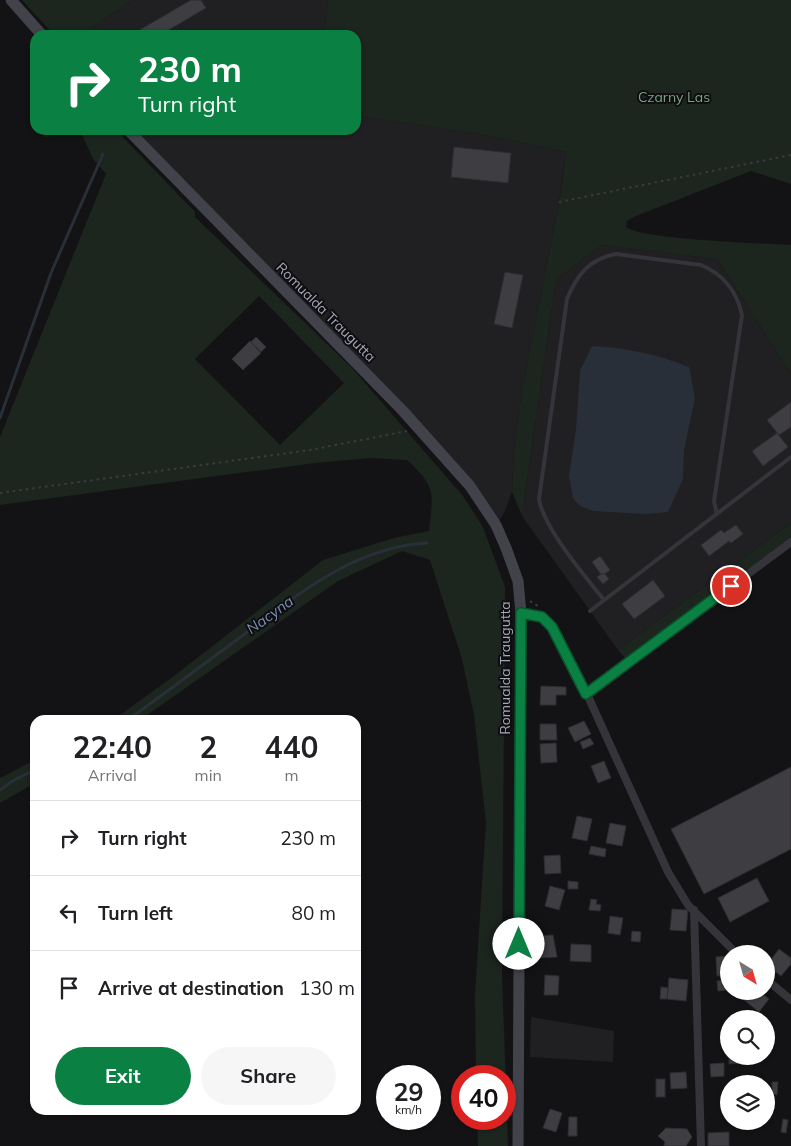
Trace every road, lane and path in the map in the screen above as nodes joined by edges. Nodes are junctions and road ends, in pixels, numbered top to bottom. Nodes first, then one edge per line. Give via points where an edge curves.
1 (11, 0) edge
2 (38, 30) edge
3 (133, 135) edge
4 (791, 156) edge
5 (559, 202) dead end
6 (419, 428) junction
7 (791, 456) edge
8 (0, 492) edge
9 (717, 514) junction
10 (791, 542) edge
11 (604, 600) junction
12 (590, 611) dead end
13 (521, 613) junction
14 (586, 694) junction
15 (694, 910) junction
16 (728, 945) edge
17 (775, 987) edge
18 (791, 1000) edge
19 (518, 1146) edge
20 (701, 1146) edge

1 - 2 street
3 - 6 street, Romualda Traugutta
4 - 5 path
6 - 8 path via 310,450
6 - 13 street, Romualda Traugutta via 470,486 496,525 515,571
7 - 9 lane
9 - 11 lane
9 - 11 lane via 714,501 742,316 739,301 723,278 701,265 616,254 602,256 578,275 567,299 539,499 542,513 551,527
10 - 14 street
11 - 12 lane
13 - 14 street via 542,617 552,627
13 - 19 street, Romualda Traugutta
14 - 15 street via 668,872
15 - 16 street
15 - 20 street
17 - 18 street

